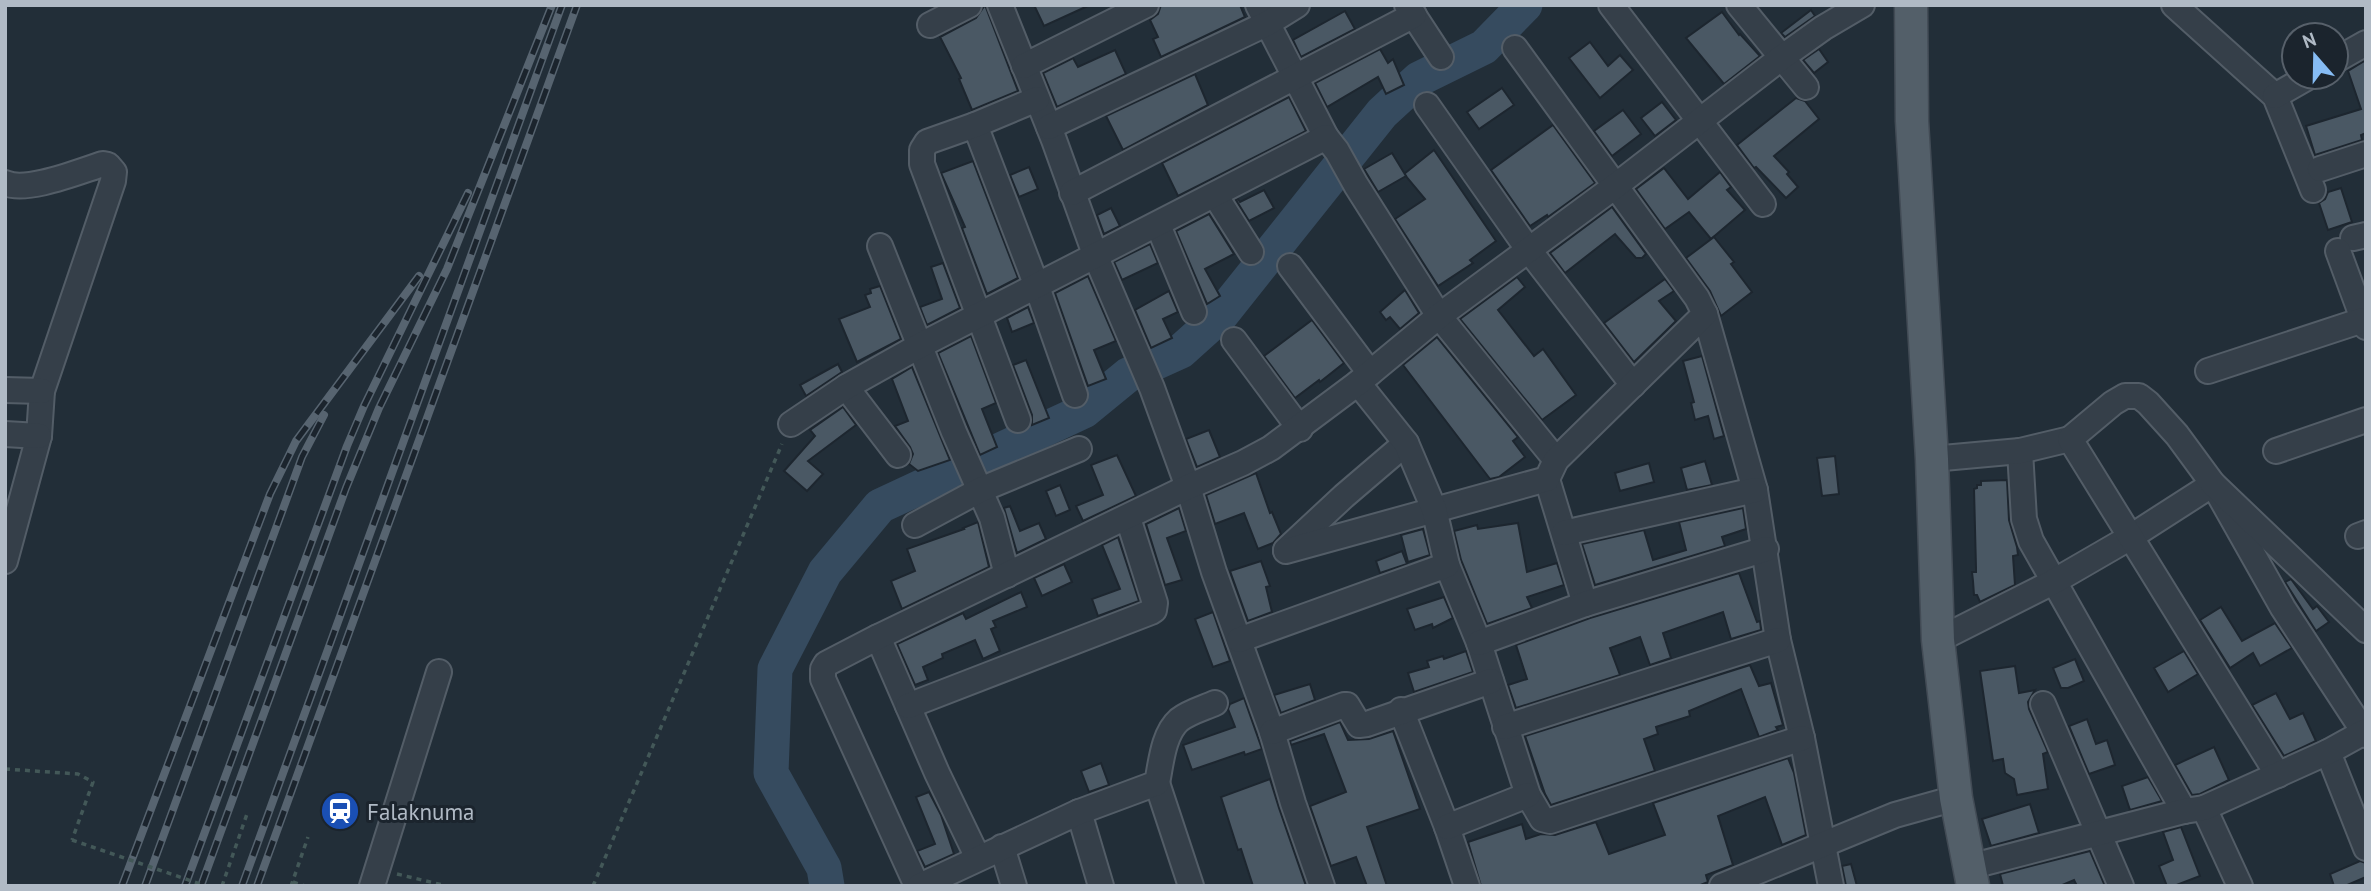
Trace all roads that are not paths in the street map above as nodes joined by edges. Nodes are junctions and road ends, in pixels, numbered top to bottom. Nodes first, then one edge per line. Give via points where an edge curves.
1 (969, 5) edge
2 (1146, 5) edge
3 (1297, 5) edge
4 (1611, 5) edge
5 (1739, 5) edge
6 (1862, 5) edge
7 (1911, 5) edge
8 (2174, 5) edge
9 (1002, 6) edge
10 (1410, 10) edge
11 (1263, 14) edge
12 (930, 25) dead end
13 (2366, 43) edge
14 (1515, 48) dead end
15 (2350, 52) edge
16 (1441, 57) dead end
17 (1781, 58) junction
18 (1024, 66) junction
19 (1295, 77) junction
20 (1806, 87) dead end
21 (2284, 91) edge
22 (2275, 96) junction
23 (1037, 99) junction
24 (1427, 105) dead end
25 (1699, 120) junction
26 (975, 125) junction
27 (1049, 127) junction
28 (1331, 144) junction
29 (2366, 154) edge
30 (5, 183) edge
31 (1615, 187) junction
32 (1072, 193) junction
33 (1215, 195) junction
34 (1763, 204) dead end
35 (1158, 225) junction
36 (2352, 241) edge
37 (880, 246) dead end
38 (1528, 249) junction
39 (1251, 252) dead end
40 (1096, 257) junction
41 (1290, 266) dead end
42 (1036, 284) junction
43 (1194, 312) dead end
44 (1705, 314) junction
45 (979, 315) junction
46 (1439, 316) junction
47 (2365, 324) edge
48 (1234, 340) dead end
49 (921, 345) junction
50 (2208, 371) dead end
51 (1364, 378) junction
52 (1633, 385) junction
53 (846, 387) junction
54 (5, 390) edge
55 (42, 391) junction
56 (1075, 395) dead end
57 (1018, 420) dead end
58 (2366, 420) edge
59 (790, 424) road end
60 (1300, 429) junction
61 (5, 434) edge
62 (40, 436) junction
63 (2070, 439) junction
64 (1406, 443) junction
65 (1079, 449) dead end
66 (2020, 451) junction
67 (2276, 451) dead end
68 (898, 455) dead end
69 (1932, 459) junction
70 (1552, 470) junction
71 (975, 479) junction
72 (2213, 484) junction
73 (1188, 487) junction
74 (1755, 490) junction
75 (1434, 509) junction
76 (1128, 518) junction
77 (915, 525) dead end
78 (1564, 533) junction
79 (2129, 538) junction
80 (1766, 549) junction
81 (6, 560) edge
82 (1447, 565) junction
83 (1007, 575) junction
84 (2053, 582) junction
85 (1585, 604) junction
86 (2366, 630) edge
87 (878, 636) junction
88 (1238, 640) junction
89 (1778, 640) junction
90 (1938, 640) junction
91 (1479, 643) junction
92 (439, 672) dead end
93 (1491, 681) junction
94 (1215, 703) dead end
95 (2043, 704) dead end
96 (908, 706) junction
97 (1401, 710) junction
98 (1505, 727) junction
99 (1272, 732) junction
100 (2365, 733) edge
101 (1802, 738) junction
102 (2328, 752) junction
103 (2278, 775) junction
104 (1157, 783) junction
105 (1528, 796) junction
106 (1956, 798) junction
107 (2194, 810) junction
108 (1079, 812) junction
109 (1447, 827) junction
110 (2098, 834) junction
111 (1824, 846) junction
112 (1002, 848) junction
113 (2366, 848) edge
114 (978, 859) junction
115 (1971, 876) edge
116 (1728, 885) edge
117 (372, 886) edge
118 (919, 886) edge
119 (1014, 886) edge
120 (1101, 886) edge
121 (1191, 886) edge
122 (1322, 886) edge
123 (1467, 886) edge
124 (1831, 886) edge
125 (2121, 886) edge
126 (2240, 886) edge

1 - 12 street
2 - 18 street
3 - 11 street
4 - 25 street
5 - 17 street
6 - 17 street
7 - 69 main road via 1912,121
8 - 22 street
9 - 18 street
10 - 16 street
10 - 19 street
11 - 19 street
11 - 27 street
13 - 15 street
14 - 31 street
17 - 20 street
17 - 25 street
18 - 23 street
19 - 28 street
19 - 32 street
21 - 22 street
22 - 29 street via 2316,180
23 - 26 street
23 - 27 street
24 - 38 street
25 - 31 street
25 - 34 street
26 - 42 street
26 - 45 street via 927,142 922,163
27 - 32 street
28 - 33 street
28 - 46 street
30 - 55 street via 31,184 103,164 114,172
31 - 38 street
31 - 44 street via 1698,298
32 - 40 street
33 - 35 street
33 - 39 street
35 - 40 street
35 - 43 street
36 - 47 street
37 - 49 street
38 - 46 street
38 - 52 street
40 - 42 street
40 - 73 street
41 - 51 street
42 - 45 street
42 - 56 street
44 - 52 street
44 - 74 street
45 - 49 street
45 - 57 street
46 - 51 street
46 - 70 street
47 - 50 street
48 - 60 street
49 - 53 street
49 - 71 street
51 - 60 street
51 - 64 street
52 - 70 street
53 - 59 street
53 - 68 street
54 - 55 street
55 - 62 street
58 - 67 street
60 - 73 street via 1243,463
61 - 62 street
62 - 81 street
63 - 66 street
63 - 72 street via 2113,403 2125,396 2139,396 2177,435
63 - 79 street
64 - 75 street
64 - 75 street via 1286,551
65 - 71 street
66 - 69 street
66 - 84 street via 2024,519
69 - 90 main road
70 - 75 street
70 - 78 street
71 - 77 street
71 - 83 street via 992,518
72 - 79 street
72 - 86 street
72 - 100 street via 2283,608
73 - 76 street
73 - 88 street
74 - 78 street
74 - 80 street
75 - 82 street
76 - 83 street
76 - 96 street via 1155,603 1151,612
78 - 85 street
79 - 84 street
79 - 103 street
80 - 85 street
80 - 89 street
82 - 88 street
82 - 91 street
83 - 87 street
84 - 90 street
84 - 107 street
85 - 91 street
87 - 96 street
87 - 118 street via 826,664 823,678
88 - 99 street
89 - 98 street
89 - 101 street
90 - 106 main road
91 - 93 street
92 - 117 street
93 - 97 street
93 - 98 street
94 - 104 street via 1173,727
95 - 110 street
96 - 114 street
97 - 99 street via 1359,725 1344,705
97 - 109 street
98 - 105 street
99 - 122 street
100 - 102 street
101 - 105 street via 1550,821 1542,819
101 - 111 street
102 - 103 street
102 - 113 street
103 - 107 street
104 - 108 street
104 - 121 street
105 - 109 street
106 - 111 street via 1895,815
106 - 115 main road
107 - 110 street
107 - 126 street
108 - 112 street
108 - 120 street
109 - 123 street
110 - 115 street
110 - 125 street
111 - 116 street
111 - 124 street
112 - 114 street
112 - 119 street
114 - 118 street

